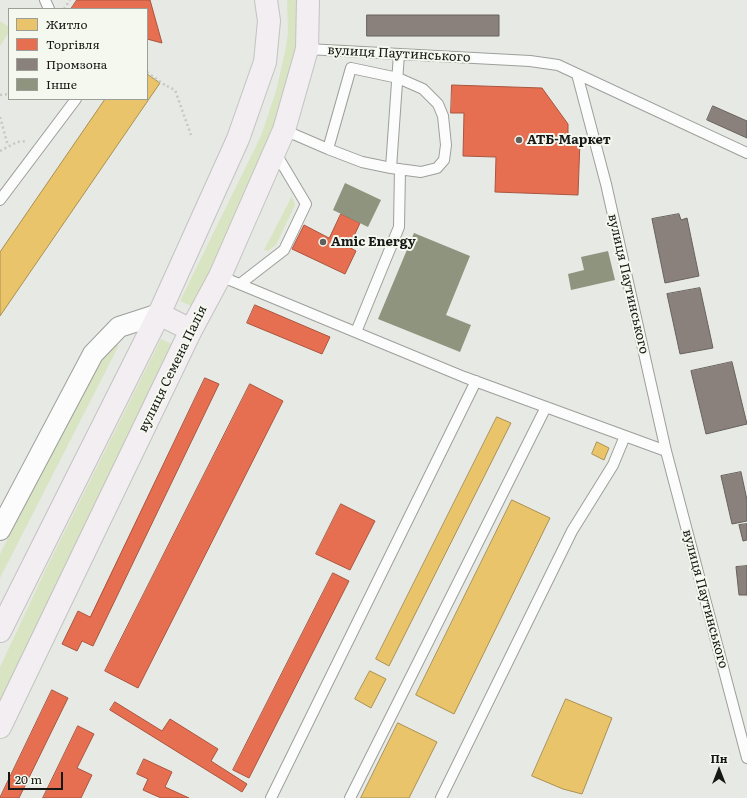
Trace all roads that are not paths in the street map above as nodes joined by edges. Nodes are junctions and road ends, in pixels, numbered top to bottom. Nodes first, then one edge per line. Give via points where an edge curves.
1 (266, 0) edge
2 (308, 0) edge
3 (307, 48) junction
4 (399, 54) junction
5 (577, 74) junction
6 (398, 78) junction
7 (75, 100) edge
8 (284, 130) junction
9 (328, 150) junction
10 (275, 152) junction
11 (747, 153) edge
12 (395, 169) junction
13 (0, 200) edge
14 (230, 280) junction
15 (159, 314) junction
16 (192, 330) junction
17 (356, 332) junction
18 (476, 381) junction
19 (546, 407) junction
20 (626, 436) junction
21 (666, 451) junction
22 (0, 530) edge
23 (0, 631) edge
24 (0, 727) edge
25 (747, 758) edge
26 (271, 798) edge
27 (350, 798) edge
28 (441, 798) edge

1 - 15 main road via 269,21 265,62 257,86 238,139
2 - 3 main road, вулиця Семена Палія
3 - 4 lane, вулиця Паутинського
3 - 8 main road, вулиця Семена Палія
4 - 5 lane, вулиця Паутинського via 530,61 558,65
4 - 6 lane
5 - 11 lane
5 - 21 lane, вулиця Паутинського via 606,184
6 - 9 lane via 351,68
6 - 12 lane
6 - 12 lane via 423,89 438,104 443,116 446,145 444,160 436,168 421,172
7 - 13 lane
8 - 9 lane
8 - 10 main road, вулиця Семена Палія
9 - 12 lane via 362,162
10 - 14 main road, вулиця Семена Палія
10 - 14 lane via 306,204 284,250
12 - 17 lane via 399,227
14 - 16 main road, вулиця Семена Палія
14 - 17 lane
15 - 16 main road
15 - 22 street via 119,327 93,354
15 - 23 main road
16 - 24 main road, вулиця Семена Палія
17 - 18 lane
18 - 19 lane
18 - 26 lane
19 - 20 lane
19 - 27 lane
20 - 21 lane
20 - 28 lane via 613,466 572,531
21 - 25 lane, вулиця Паутинського

